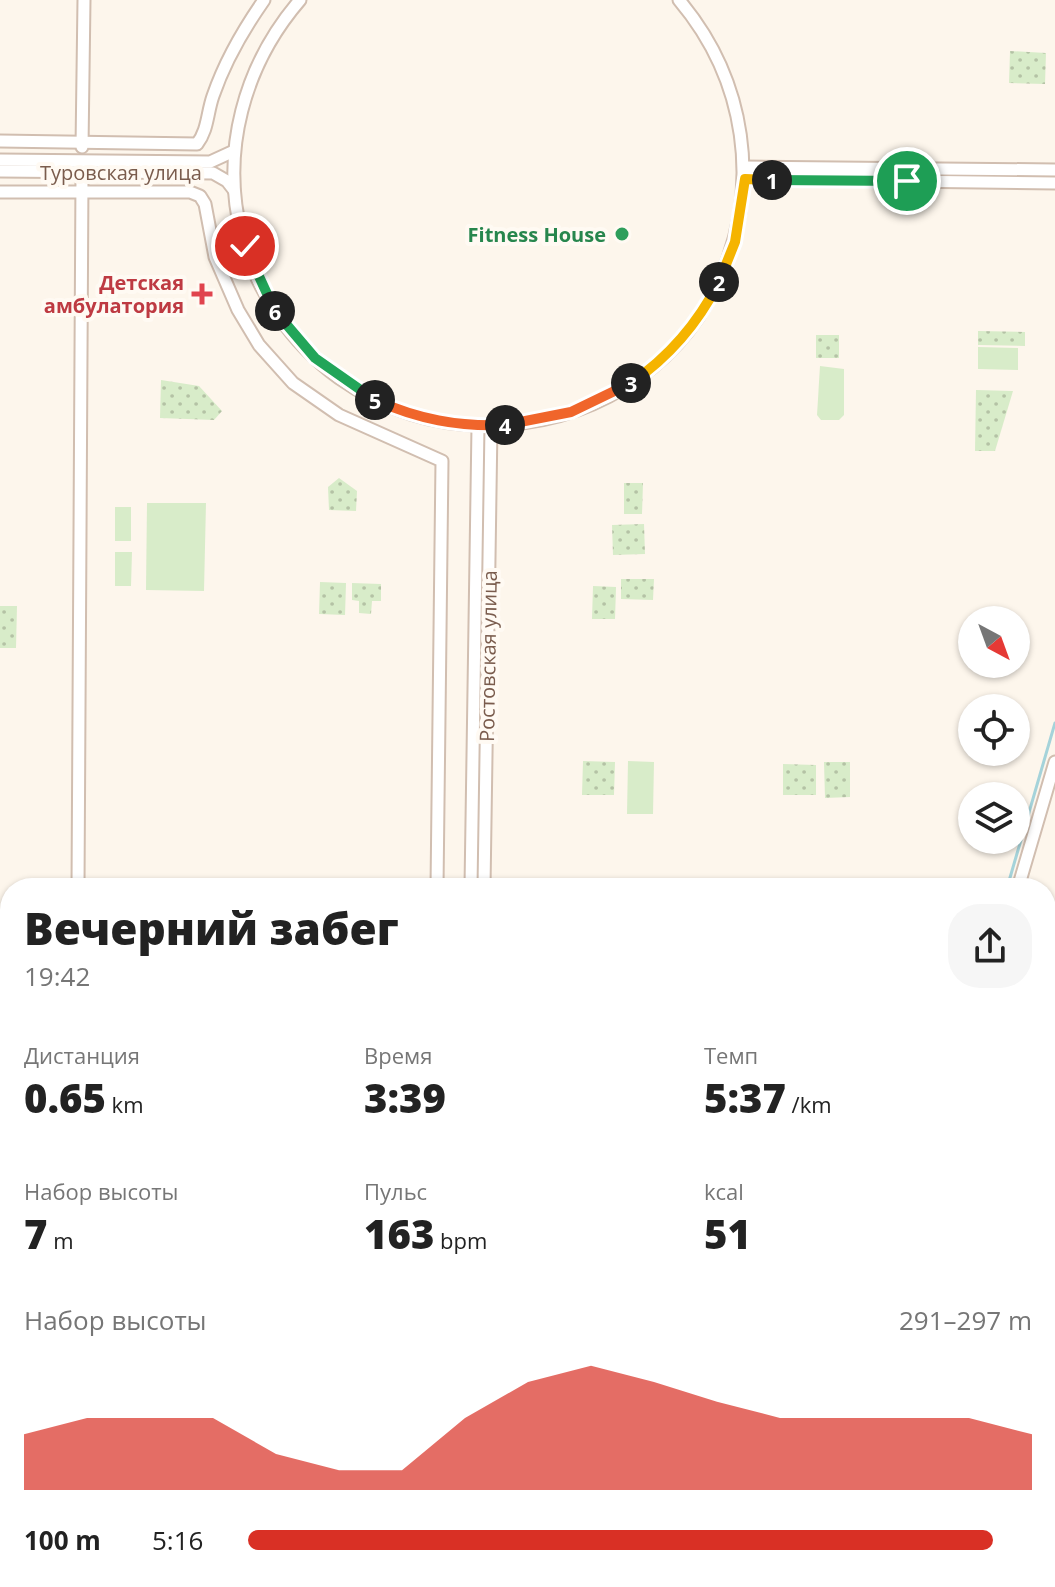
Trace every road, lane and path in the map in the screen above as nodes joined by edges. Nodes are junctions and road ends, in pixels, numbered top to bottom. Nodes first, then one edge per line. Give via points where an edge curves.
1 (84, 0) edge
2 (264, 0) edge
3 (300, 0) edge
4 (679, 0) edge
5 (0, 141) edge
6 (82, 145) junction
7 (234, 151) junction
8 (0, 160) edge
9 (1055, 170) edge
10 (0, 171) edge
11 (745, 173) junction
12 (82, 177) dead end
13 (1055, 183) edge
14 (234, 190) junction
15 (0, 192) edge
16 (82, 192) junction
17 (478, 426) junction
18 (491, 426) junction
19 (1055, 762) edge
20 (78, 878) edge
21 (437, 878) edge
22 (471, 878) edge
23 (484, 878) edge
24 (1021, 878) edge

1 - 6 street
2 - 6 street via 224,68 197,144
3 - 7 street via 253,74
4 - 11 street via 728,78 740,122
5 - 6 street
7 - 8 street, Туровская улица via 210,162
7 - 14 street
9 - 11 street
10 - 14 street, Туровская улица via 213,173
11 - 13 street
11 - 18 street via 735,242 724,272 701,314 671,351 620,391 590,405 532,422
12 - 16 street
14 - 17 street via 240,228 259,282 278,315 315,358 351,386 399,411
15 - 16 street
16 - 20 street
16 - 21 street via 200,196 220,271 259,345 293,383 329,408 442,461
17 - 18 street
17 - 22 street, Ростовская улица
18 - 23 street, Ростовская улица
19 - 24 street

